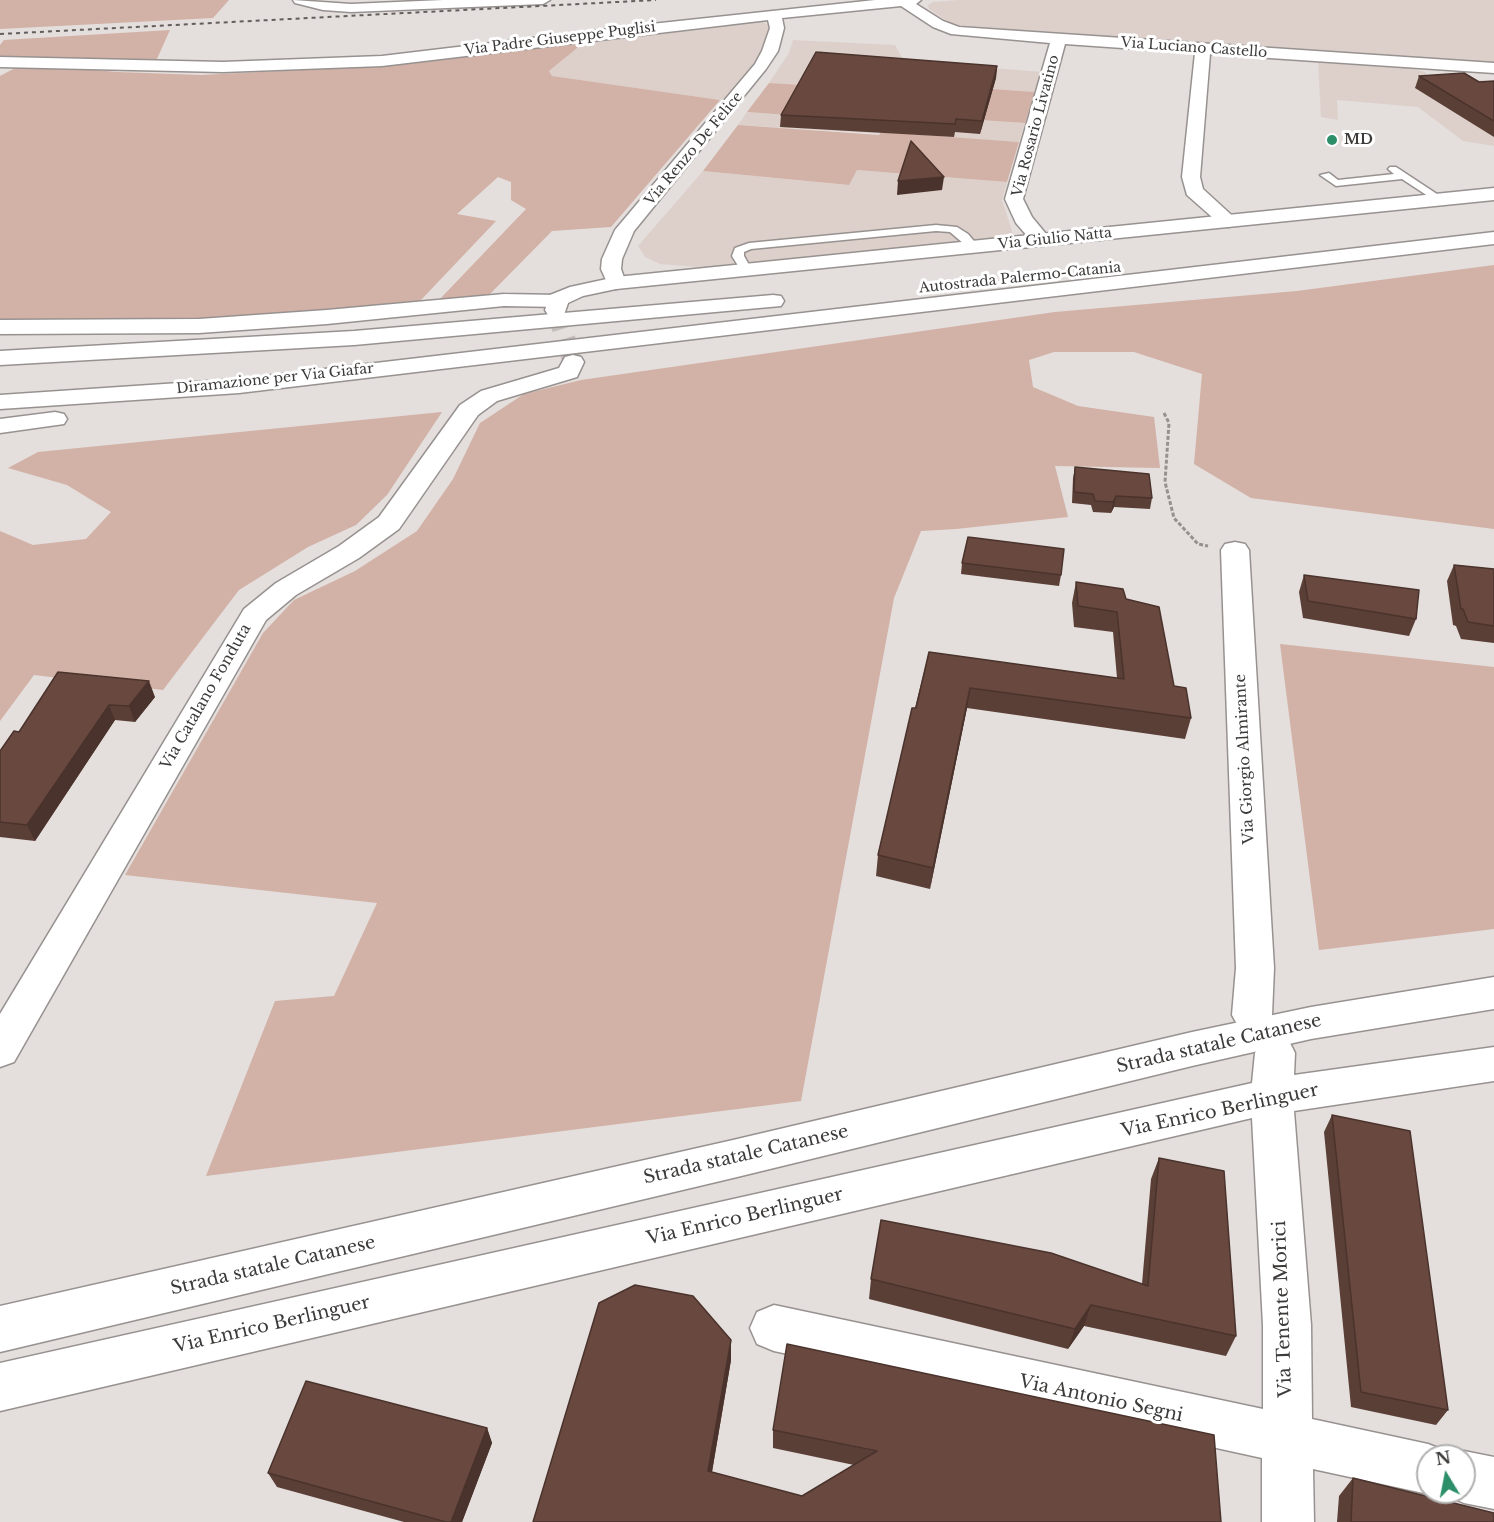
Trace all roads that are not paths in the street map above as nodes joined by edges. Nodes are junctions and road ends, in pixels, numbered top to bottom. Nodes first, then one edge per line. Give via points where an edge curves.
1 (300, 0) edge
2 (543, 0) edge
3 (908, 1) edge
4 (774, 14) junction
5 (1059, 39) junction
6 (1203, 49) junction
7 (0, 62) edge
8 (1494, 68) edge
9 (1393, 169) dead end
10 (1325, 176) dead end
11 (1404, 176) junction
12 (1494, 194) edge
13 (1441, 200) junction
14 (1228, 221) junction
15 (1494, 224) edge
16 (1494, 238) edge
17 (1041, 240) junction
18 (616, 283) junction
19 (1065, 287) junction
20 (862, 296) junction
21 (0, 327) edge
22 (556, 347) junction
23 (0, 358) edge
24 (0, 384) edge
25 (0, 402) edge
26 (0, 427) edge
27 (1235, 550) road end
28 (1494, 993) edge
29 (1261, 1014) dead end
30 (0, 1050) edge
31 (1494, 1064) edge
32 (1269, 1068) junction
33 (774, 1328) dead end
34 (0, 1329) edge
35 (0, 1387) edge
36 (1287, 1439) junction
37 (1416, 1466) edge
38 (1476, 1479) edge
39 (1494, 1483) edge
40 (1288, 1522) edge

1 - 2 main road via 351,8
3 - 4 main road, Via Padre Giuseppe Puglisi
3 - 5 main road, Via Luciano Castello via 938,24 956,30
4 - 7 main road, Via Padre Giuseppe Puglisi via 382,61 303,66
4 - 18 main road, Via Renzo De Felice via 777,28 761,66 625,230 612,259
5 - 6 main road, Via Luciano Castello
5 - 17 main road, Via Rosario Livatino via 1014,199 1023,219
6 - 8 main road, Via Luciano Castello
6 - 14 main road via 1191,177 1194,191
9 - 11 lane
10 - 11 lane via 1336,183
11 - 13 lane
12 - 13 main road, Via Giulio Natta
13 - 14 main road, Via Giulio Natta
14 - 17 main road, Via Giulio Natta
15 - 20 main road, Autostrada Palermo-Catania
16 - 19 main road, Autostrada Palermo-Catania
17 - 18 main road, Via Giulio Natta
18 - 21 main road, Via Giulio Natta via 577,291 557,305 504,300 199,326
19 - 22 main road, Autostrada Palermo-Catania
19 - 26 main road
20 - 22 main road, Autostrada Palermo-Catania
20 - 23 main road via 713,304 354,338
22 - 24 main road, Diramazione per Via Giafar
22 - 25 main road, Diramazione per Via Giafar via 239,386
22 - 30 main road, Via Catalano Fonduta via 569,372 489,396 469,410 389,523 350,552 286,589 254,615
27 - 29 main road, Via Giorgio Almirante via 1255,968
28 - 34 main road, Strada statale Catanese via 1311,1023 1192,1049
31 - 32 main road, Via Enrico Berlinguer
32 - 35 main road, Via Enrico Berlinguer
32 - 36 main road, Via Tenente Morici via 1287,1325
33 - 36 main road, Via Antonio Segni
36 - 37 main road, Via Antonio Segni
36 - 40 main road, Via Tenente Morici
38 - 39 main road

